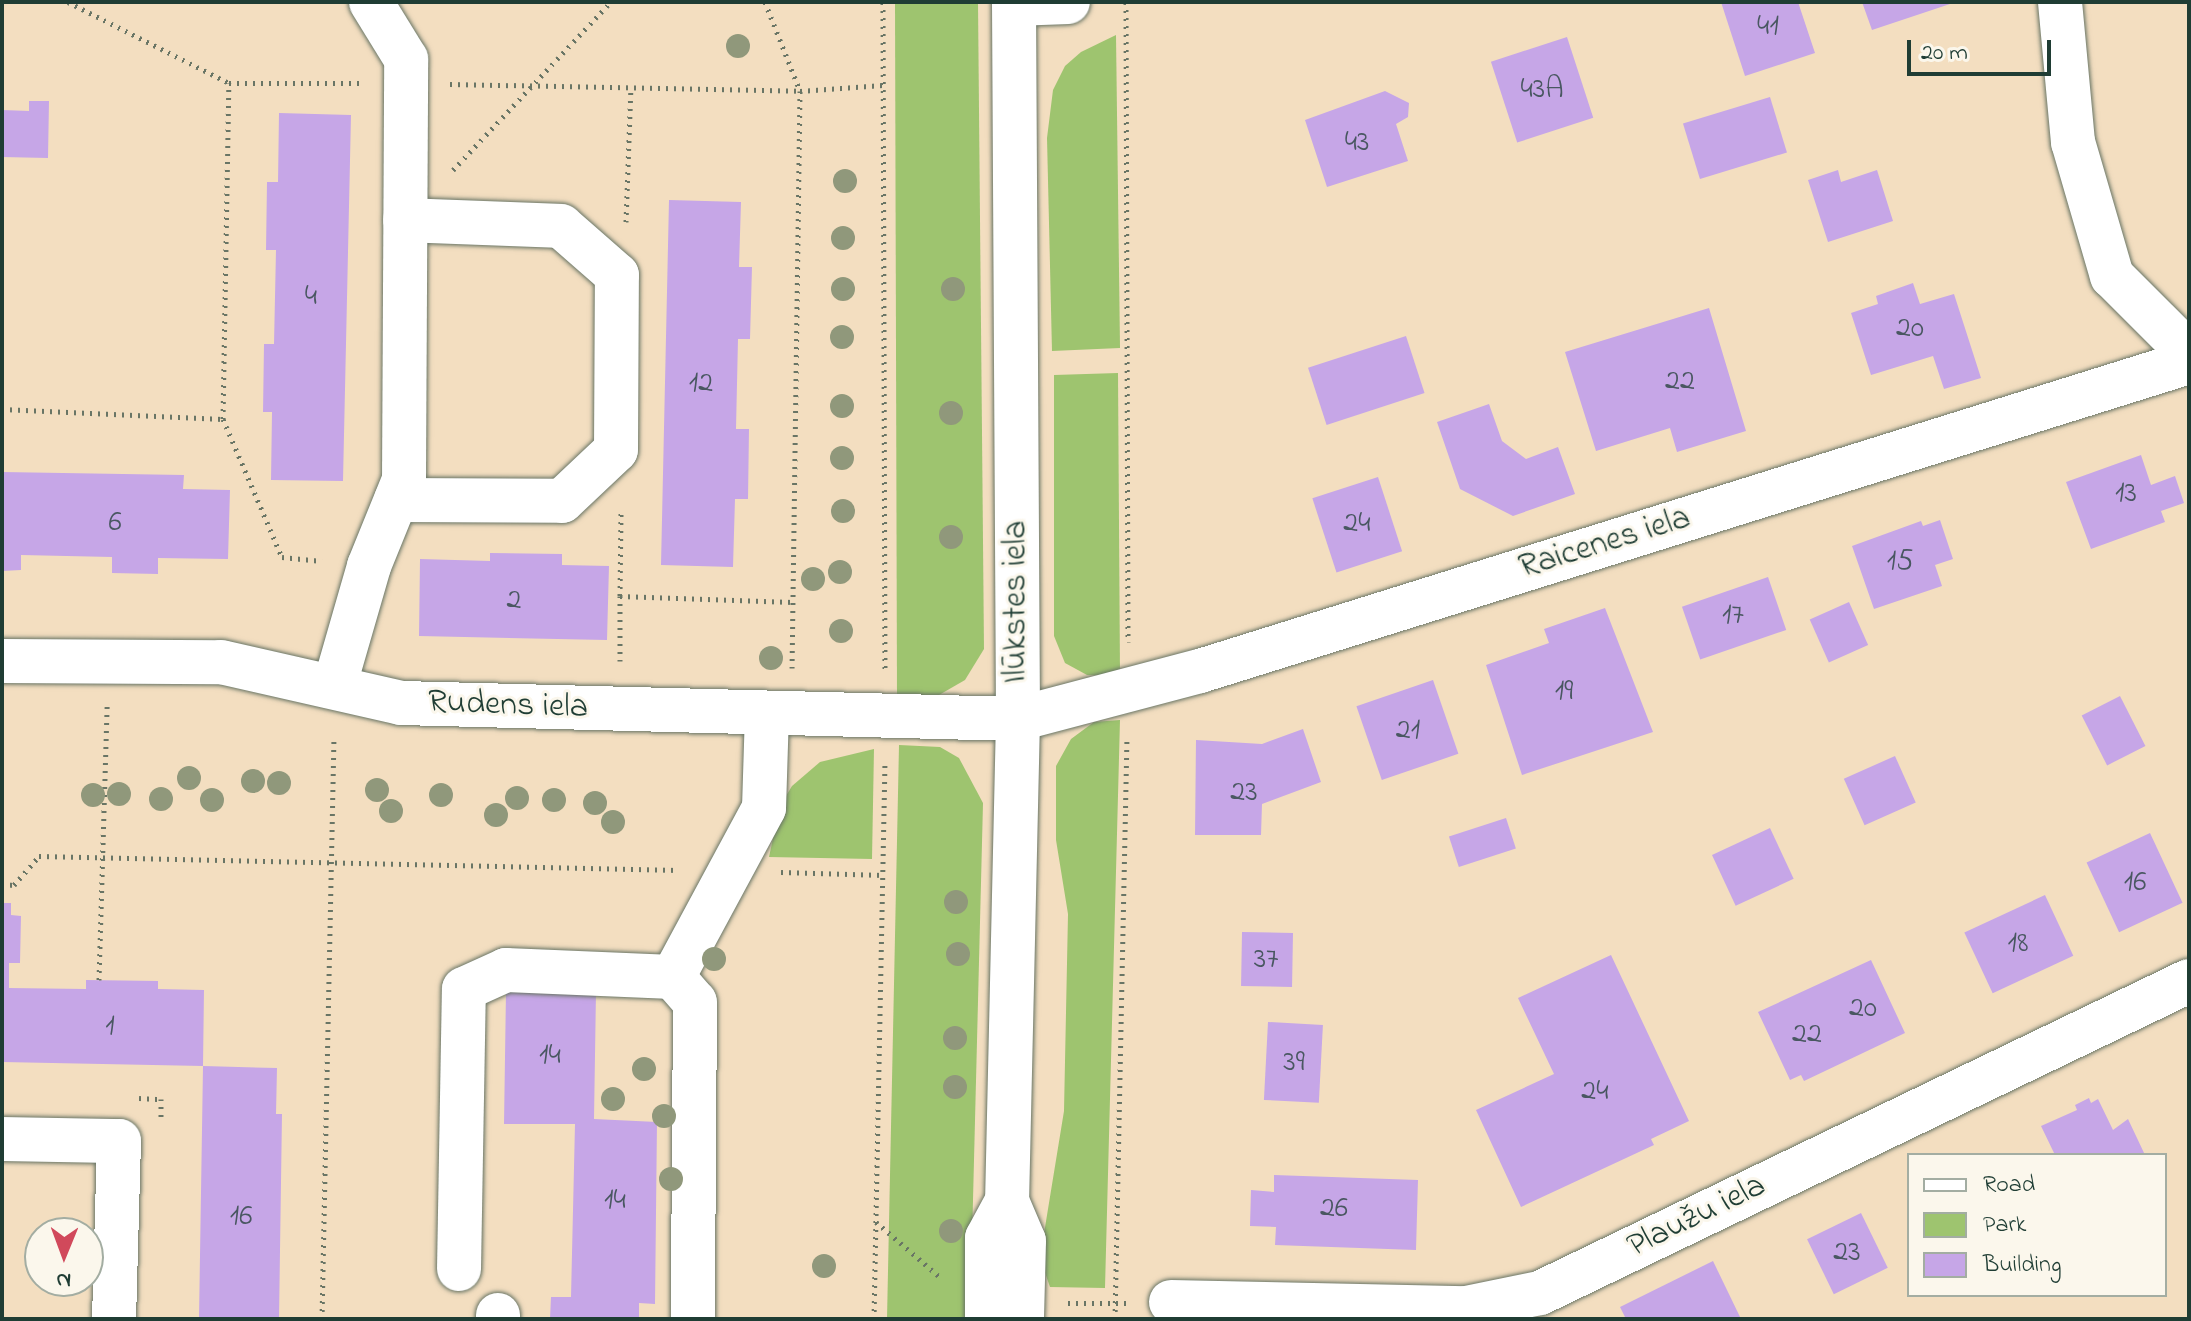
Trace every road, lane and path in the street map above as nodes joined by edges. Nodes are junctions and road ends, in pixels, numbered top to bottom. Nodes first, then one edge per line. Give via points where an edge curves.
1 (68, 2) edge
2 (371, 2) edge
3 (611, 2) edge
4 (765, 2) edge
5 (883, 2) edge
6 (1068, 2) edge
7 (2060, 2) edge
8 (1014, 3) edge
9 (229, 83) dead end
10 (884, 85) junction
11 (631, 87) dead end
12 (405, 220) junction
13 (617, 275) junction
14 (2189, 353) edge
15 (2189, 362) edge
16 (2, 409) edge
17 (616, 450) junction
18 (396, 500) junction
19 (369, 566) junction
20 (620, 596) junction
21 (794, 602) dead end
22 (2, 661) edge
23 (108, 661) junction
24 (335, 684) junction
25 (620, 709) junction
26 (767, 713) junction
27 (886, 716) junction
28 (1018, 719) junction
29 (104, 857) junction
30 (330, 861) junction
31 (732, 871) junction
32 (884, 875) junction
33 (2, 884) edge
34 (673, 977) junction
35 (99, 980) dead end
36 (2189, 981) edge
37 (2, 1139) edge
38 (1007, 1201) junction
39 (875, 1221) junction
40 (459, 1269) dead end
41 (944, 1282) dead end
42 (1171, 1302) dead end
43 (114, 1319) edge
44 (322, 1319) edge
45 (693, 1319) edge
46 (874, 1319) edge
47 (987, 1319) edge
48 (1022, 1319) edge

1 - 9 path
2 - 12 street via 406,59
3 - 12 path
4 - 10 path via 800,91
5 - 10 path
6 - 8 street
7 - 14 street via 2073,142 2112,276
8 - 28 street, Ilūkstes iela
10 - 27 path
11 - 13 path via 625,250
12 - 13 street via 561,226
12 - 18 street via 404,480
13 - 17 street
15 - 28 street, Raicenes iela via 1200,671
16 - 19 path via 223,419 282,557
17 - 18 street via 562,501
17 - 20 path
18 - 19 street
19 - 24 street
20 - 21 path
20 - 25 path
22 - 23 street, Rudens iela
23 - 24 street, Rudens iela via 221,662
23 - 29 path
24 - 25 street, Rudens iela via 401,703
24 - 30 path
25 - 26 street, Rudens iela
26 - 27 street, Rudens iela
26 - 31 street via 764,808
27 - 28 street, Rudens iela
27 - 32 path
28 - 38 street, Ilūkstes iela
29 - 30 path
29 - 33 path via 39,856 14,885
29 - 35 path
30 - 31 path
30 - 44 path
31 - 32 path
31 - 34 street
32 - 39 path
34 - 40 street via 506,970 464,989
34 - 45 street via 695,1002
36 - 42 street, Plaužu iela via 1540,1293 1466,1308
37 - 43 street via 119,1141
38 - 47 street, Ilūkstes iela via 987,1238
38 - 48 street, Ilūkstes iela via 1024,1241
39 - 41 path
39 - 46 path

